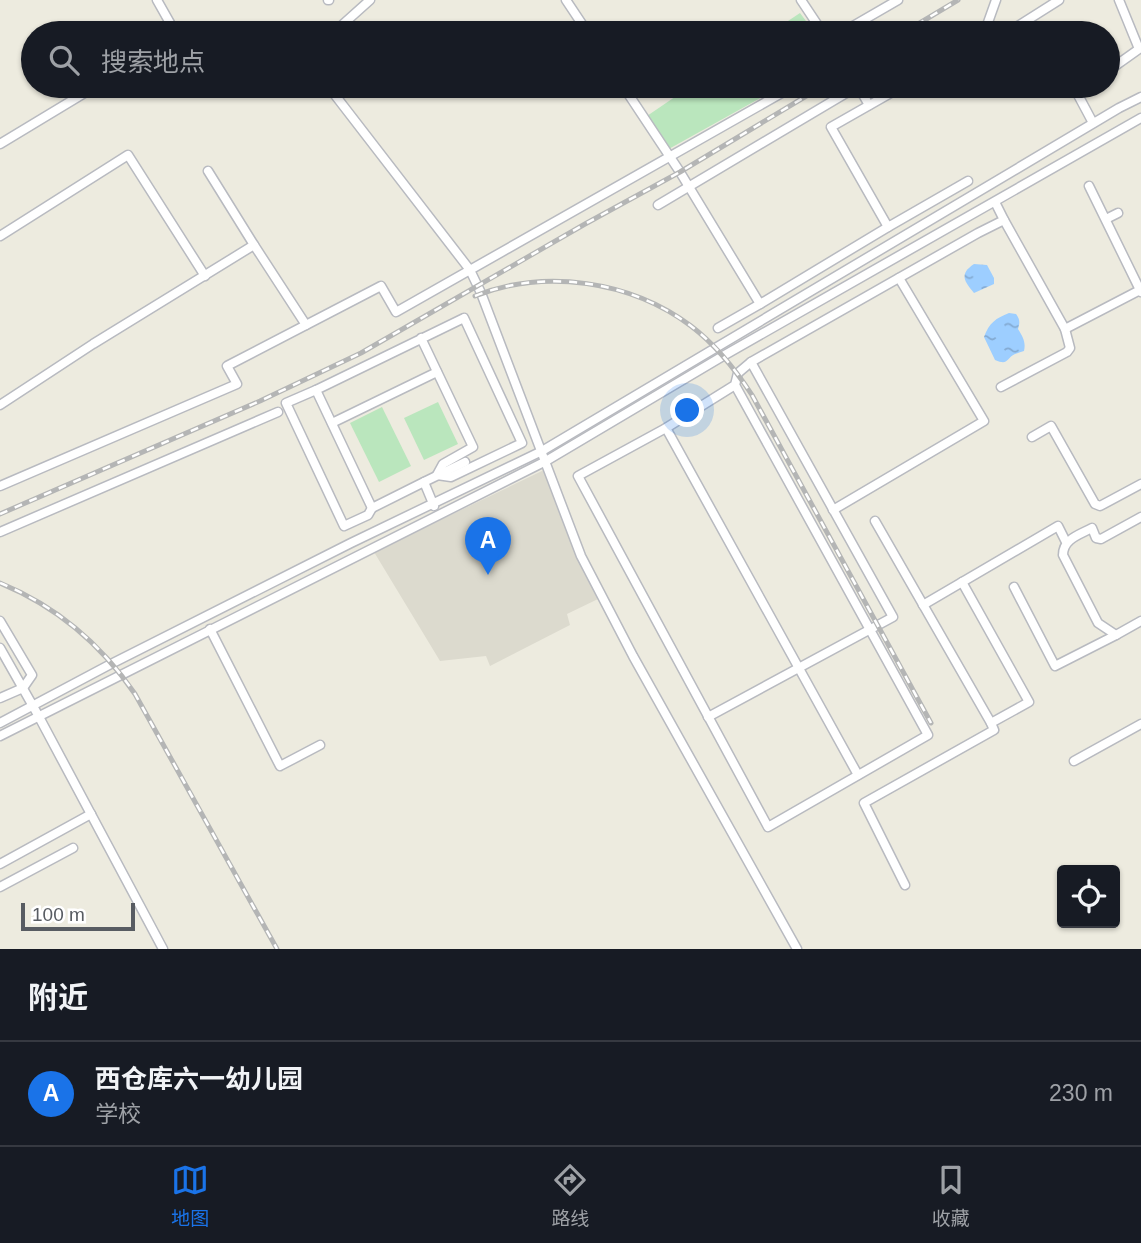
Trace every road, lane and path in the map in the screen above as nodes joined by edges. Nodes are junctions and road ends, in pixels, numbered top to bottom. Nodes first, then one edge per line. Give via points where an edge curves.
1 (157, 0) edge
2 (370, 0) edge
3 (566, 0) edge
4 (801, 0) edge
5 (898, 0) edge
6 (996, 0) edge
7 (1059, 0) edge
8 (1118, 0) edge
9 (169, 21) edge
10 (347, 21) edge
11 (580, 21) edge
12 (815, 21) edge
13 (862, 21) edge
14 (988, 21) edge
15 (1026, 21) edge
16 (1120, 62) edge
17 (1141, 97) edge
18 (76, 98) edge
19 (337, 98) edge
20 (631, 98) edge
21 (773, 98) edge
22 (838, 98) edge
23 (865, 98) edge
24 (882, 98) edge
25 (1080, 98) edge
26 (869, 105) junction
27 (1141, 118) edge
28 (1093, 123) junction
29 (0, 144) edge
30 (670, 157) junction
31 (208, 171) dead end
32 (968, 181) dead end
33 (689, 186) junction
34 (1089, 186) dead end
35 (995, 202) junction
36 (658, 205) dead end
37 (1118, 213) dead end
38 (1105, 219) junction
39 (1004, 220) junction
40 (888, 227) junction
41 (0, 236) edge
42 (254, 245) junction
43 (470, 270) junction
44 (205, 276) junction
45 (899, 278) junction
46 (1140, 291) edge
47 (760, 304) junction
48 (306, 325) junction
49 (718, 328) dead end
50 (1065, 329) junction
51 (421, 338) junction
52 (751, 362) junction
53 (437, 372) junction
54 (735, 385) junction
55 (1001, 387) dead end
56 (316, 390) junction
57 (0, 405) edge
58 (278, 412) dead end
59 (332, 423) junction
60 (666, 428) junction
61 (1032, 437) dead end
62 (542, 451) junction
63 (465, 461) dead end
64 (546, 461) junction
65 (437, 475) junction
66 (424, 482) junction
67 (1141, 484) edge
68 (0, 486) edge
69 (433, 503) junction
70 (372, 508) junction
71 (833, 510) junction
72 (438, 515) junction
73 (1141, 517) edge
74 (875, 521) dead end
75 (0, 532) edge
76 (1066, 542) junction
77 (962, 582) junction
78 (1014, 587) dead end
79 (923, 605) junction
80 (0, 621) edge
81 (1141, 621) edge
82 (210, 629) junction
83 (870, 629) junction
84 (1116, 635) junction
85 (0, 648) edge
86 (799, 667) junction
87 (23, 688) junction
88 (0, 698) edge
89 (33, 706) junction
90 (38, 715) junction
91 (708, 717) junction
92 (0, 723) edge
93 (991, 723) junction
94 (1141, 724) edge
95 (0, 736) edge
96 (320, 745) dead end
97 (1074, 761) dead end
98 (858, 775) junction
99 (91, 814) junction
100 (73, 848) dead end
101 (0, 864) edge
102 (905, 885) dead end
103 (0, 887) edge
104 (163, 949) edge
105 (797, 949) edge

1 - 9 street
2 - 10 street
3 - 11 street
4 - 12 street
5 - 13 street
6 - 14 street
7 - 15 street
8 - 16 street via 1139,49
17 - 28 street
18 - 29 street
19 - 43 street
20 - 30 street
21 - 30 street
22 - 33 street
23 - 26 street
24 - 26 street
25 - 28 street
26 - 40 street via 831,127
27 - 35 street
28 - 62 street
30 - 33 street
30 - 43 street
31 - 42 street
32 - 40 street
33 - 36 street
33 - 47 street
34 - 38 street
35 - 39 street
35 - 64 street
37 - 38 street
38 - 46 street
39 - 45 street
39 - 50 street
40 - 47 street
41 - 44 street via 128,155
42 - 44 street
42 - 48 street
43 - 48 street via 396,312 381,286
43 - 62 street
44 - 57 street
45 - 52 street
45 - 71 street via 984,421
46 - 50 street
47 - 49 street
48 - 68 street via 227,366 237,384
50 - 55 street via 1067,352
51 - 53 street
51 - 56 street
51 - 65 street via 464,318 522,443 451,477
52 - 54 street via 738,373
52 - 71 street
53 - 59 street
53 - 65 street via 473,447 443,464
54 - 60 street
54 - 83 street
56 - 59 street
56 - 70 street via 286,403 344,526 368,515
58 - 75 street
59 - 70 street
60 - 86 street
60 - 91 street via 578,476
61 - 67 street via 1051,426 1095,505
62 - 64 street
62 - 69 street
63 - 65 street
64 - 72 street
64 - 105 street via 581,556 605,604
65 - 66 street
66 - 69 street
66 - 70 street
69 - 72 street
69 - 89 street
71 - 83 street via 893,617
72 - 82 street
73 - 76 street via 1101,539 1092,528
74 - 79 street
76 - 77 street via 1058,526
76 - 84 street via 1063,555 1098,623
77 - 79 street
77 - 93 street via 1029,702
78 - 84 street via 1055,666
79 - 93 street
80 - 87 street via 32,675
81 - 84 street
82 - 90 street
82 - 96 street via 280,766
83 - 86 street
83 - 98 street via 928,736
85 - 87 street
86 - 91 street
86 - 98 street
87 - 88 street
87 - 89 street
89 - 90 street
89 - 92 street
90 - 95 street
90 - 99 street
91 - 98 street via 768,827
93 - 102 street via 994,730 864,803
94 - 97 street
99 - 101 street
99 - 104 street
100 - 103 street

